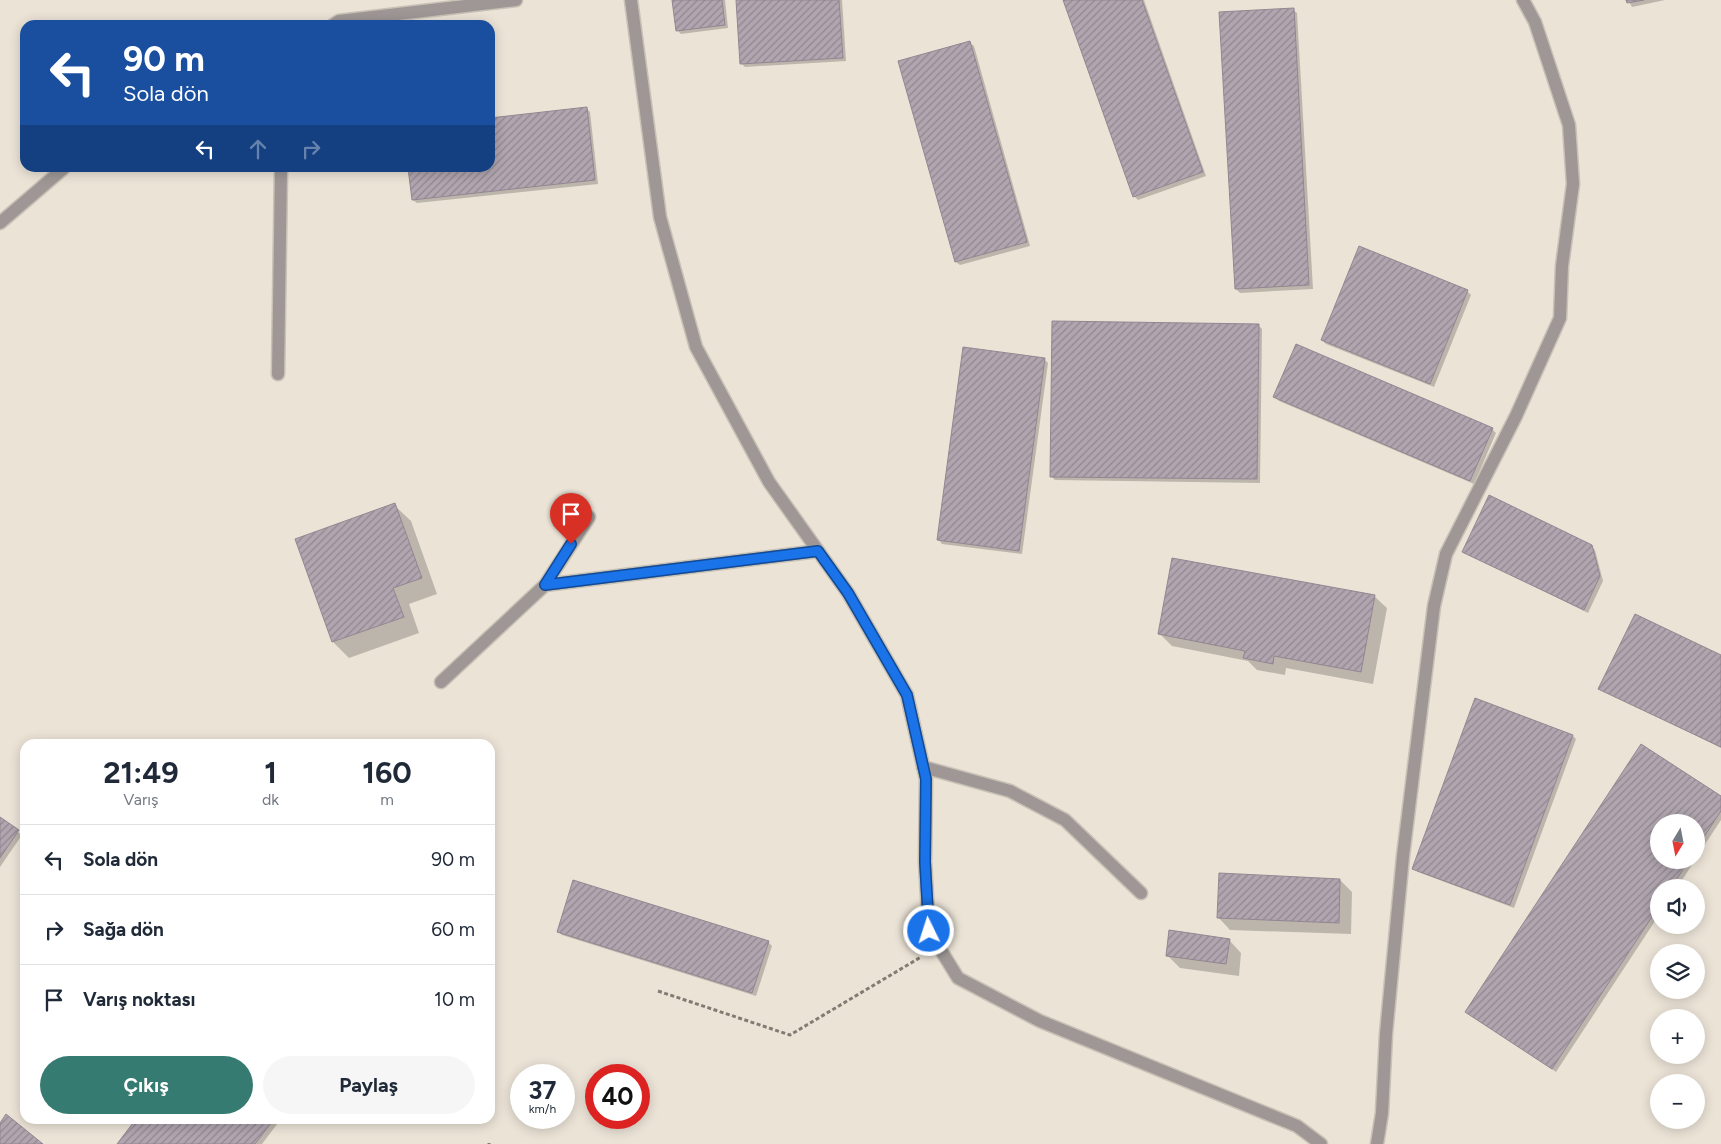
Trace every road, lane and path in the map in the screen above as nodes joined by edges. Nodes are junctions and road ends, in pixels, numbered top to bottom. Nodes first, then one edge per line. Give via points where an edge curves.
1 (516, 0) edge
2 (631, 0) edge
3 (1524, 0) edge
4 (355, 20) edge
5 (59, 172) edge
6 (281, 172) edge
7 (0, 223) edge
8 (278, 374) dead end
9 (589, 517) dead end
10 (818, 551) junction
11 (545, 585) junction
12 (441, 682) dead end
13 (923, 767) junction
14 (1141, 893) dead end
15 (938, 946) junction
16 (658, 991) dead end
17 (1321, 1144) edge
18 (1377, 1144) edge

1 - 4 street
2 - 10 street via 660,217 696,347 769,482
3 - 18 street via 1535,22 1569,125 1573,184 1562,266 1560,318 1516,416 1446,554 1434,606 1401,874
5 - 7 street
6 - 8 street
9 - 11 street
10 - 11 street
10 - 13 street via 848,593 907,695
11 - 12 street
13 - 14 street via 1010,791 1065,820
13 - 15 street via 926,779 925,862 929,931
15 - 16 path via 790,1035
15 - 17 street via 958,978 1032,1017 1298,1126

